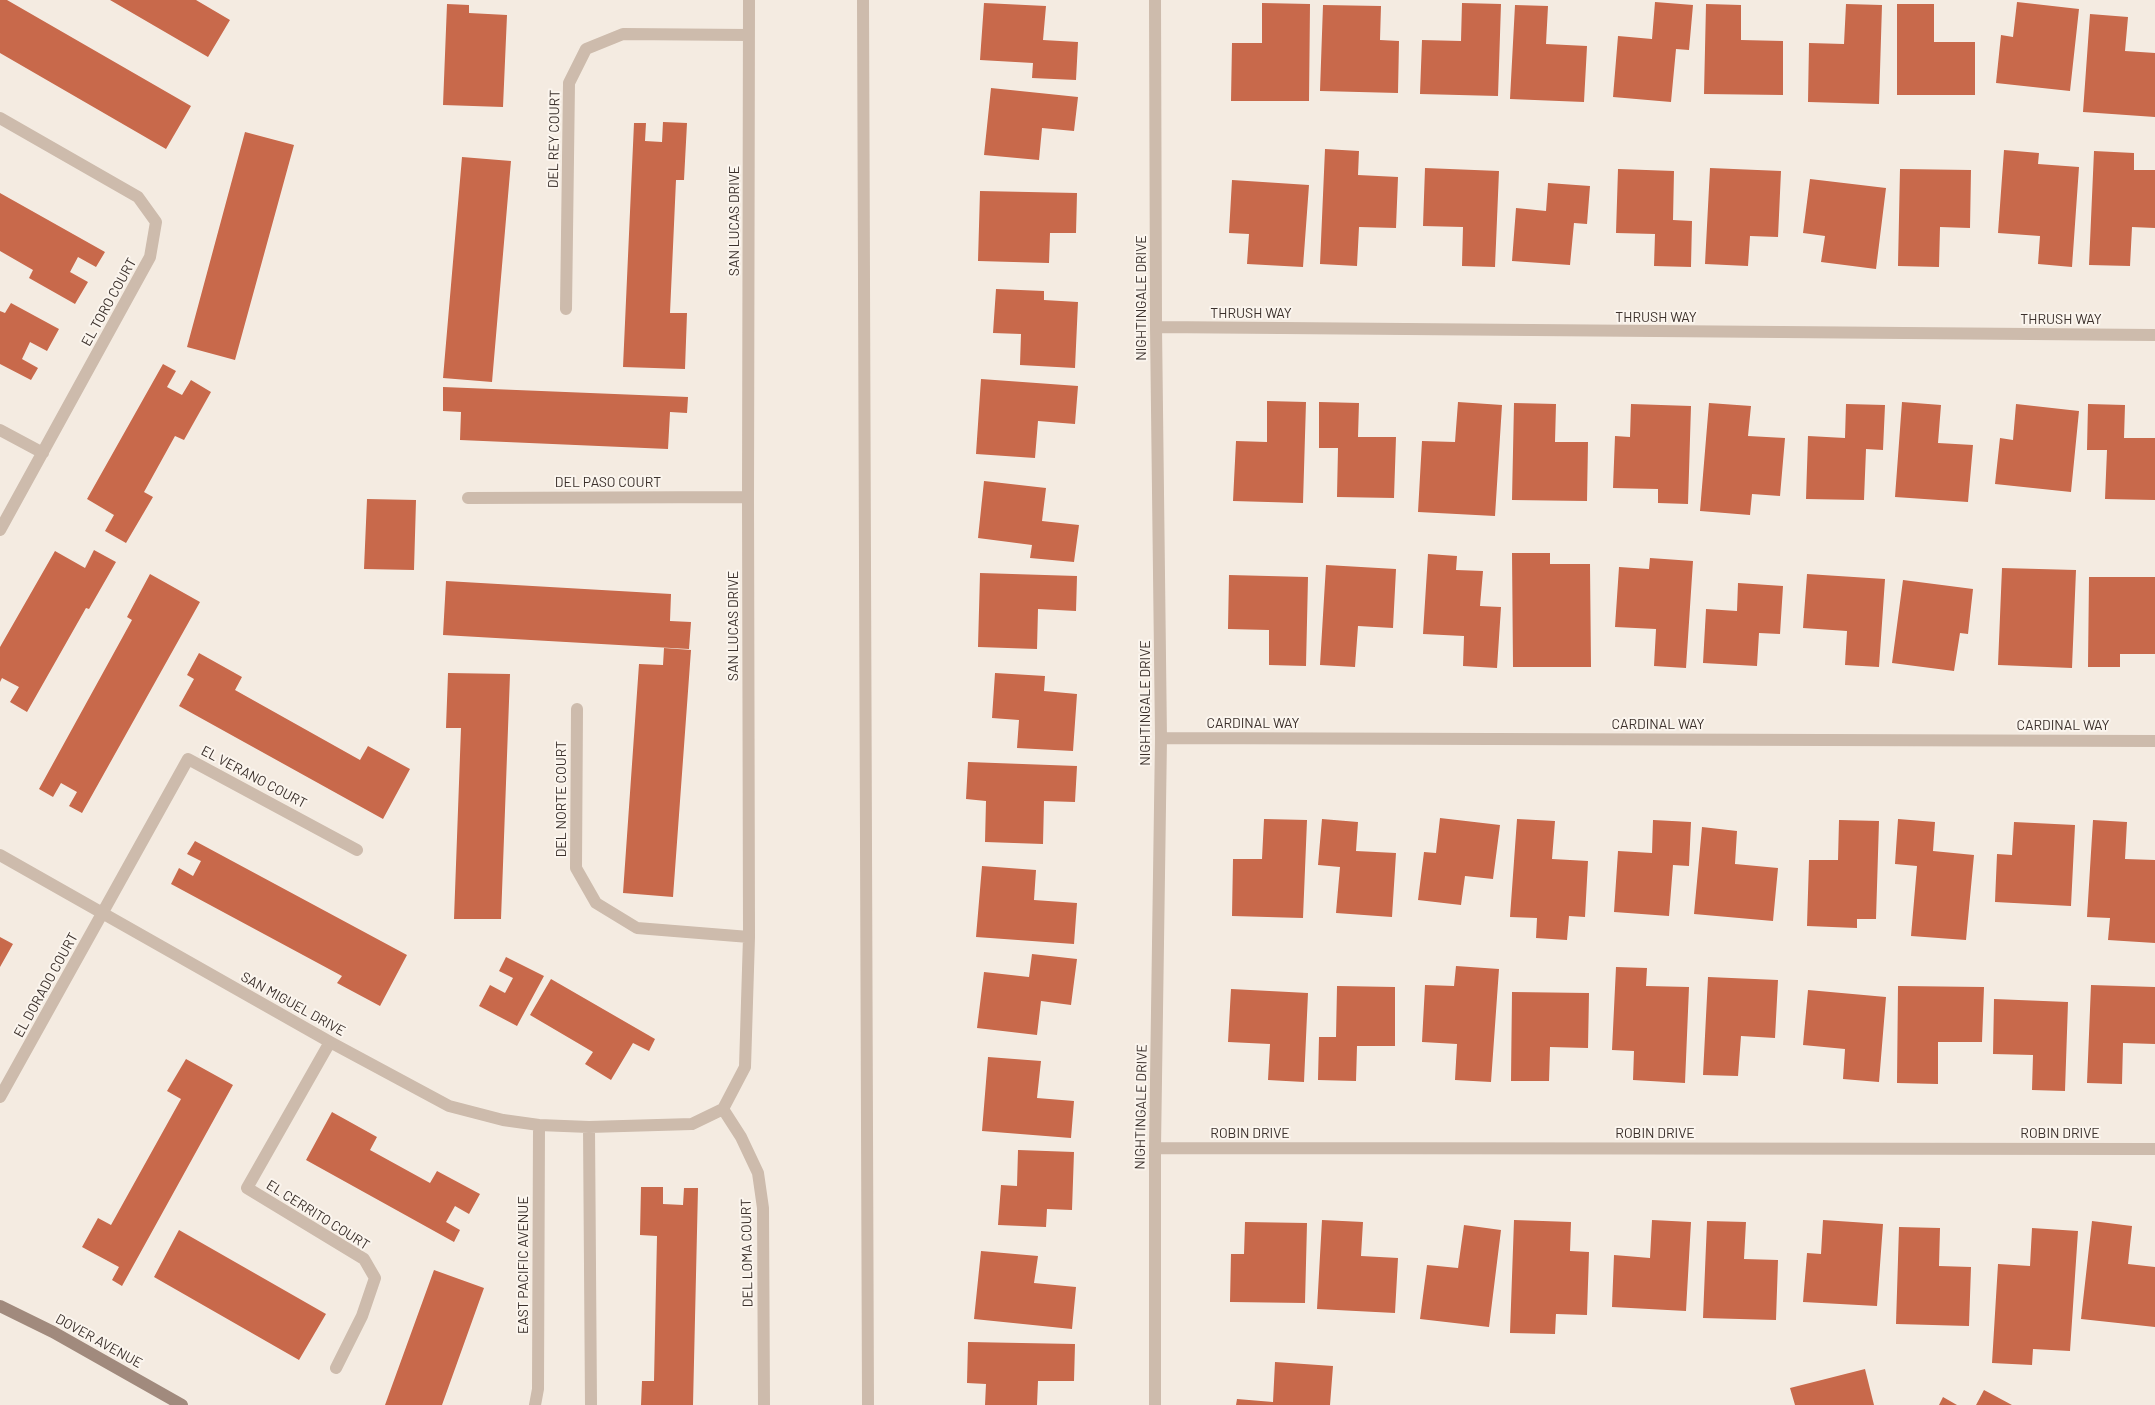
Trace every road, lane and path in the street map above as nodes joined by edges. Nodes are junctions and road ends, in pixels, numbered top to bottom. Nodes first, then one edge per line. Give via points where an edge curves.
1 (749, 0) edge
2 (863, 0) edge
3 (1155, 0) edge
4 (749, 35) junction
5 (0, 118) edge
6 (566, 309) dead end
7 (1156, 327) junction
8 (2155, 335) edge
9 (0, 430) edge
10 (43, 453) junction
11 (748, 496) junction
12 (468, 498) dead end
13 (0, 530) edge
14 (576, 709) dead end
15 (1161, 738) junction
16 (2155, 741) edge
17 (357, 850) dead end
18 (0, 855) edge
19 (103, 914) junction
20 (750, 937) junction
21 (330, 1042) junction
22 (0, 1097) edge
23 (723, 1109) junction
24 (539, 1125) junction
25 (589, 1127) junction
26 (1155, 1148) junction
27 (2155, 1149) edge
28 (0, 1306) edge
29 (336, 1368) dead end
30 (182, 1405) edge
31 (535, 1405) edge
32 (591, 1405) edge
33 (764, 1405) edge
34 (868, 1405) edge
35 (1155, 1405) edge

1 - 4 street, SAN LUCAS DRIVE
2 - 34 street
3 - 7 street, NIGHTINGALE DRIVE
4 - 6 street, DEL REY COURT via 623,34 586,49 569,83
4 - 11 street, SAN LUCAS DRIVE
5 - 10 street, EL TORO COURT via 138,197 156,222 150,257
7 - 8 street, THRUSH WAY
7 - 15 street, NIGHTINGALE DRIVE
9 - 10 street
10 - 13 street, EL TORO COURT
11 - 12 street, DEL PASO COURT
11 - 20 street, SAN LUCAS DRIVE
14 - 20 street, DEL NORTE COURT via 576,868 596,903 636,928
15 - 16 street, CARDINAL WAY
15 - 26 street, NIGHTINGALE DRIVE
17 - 19 street, EL VERANO COURT via 188,759
18 - 19 street, SAN MIGUEL DRIVE
19 - 21 street, SAN MIGUEL DRIVE
19 - 22 street, EL DORADO COURT
20 - 23 street, SAN LUCAS DRIVE via 745,1067
21 - 24 street, SAN MIGUEL DRIVE via 449,1106 494,1119
21 - 29 street, EL CERRITO COURT via 247,1188 364,1259 375,1278 362,1316
23 - 25 street via 692,1124
23 - 33 street, DEL LOMA COURT via 758,1173 762,1208
24 - 25 street, SAN MIGUEL DRIVE
24 - 31 street, EAST PACIFIC AVENUE via 538,1389
25 - 32 street
26 - 27 street, ROBIN DRIVE
26 - 35 street, NIGHTINGALE DRIVE
28 - 30 main road, DOVER AVENUE

